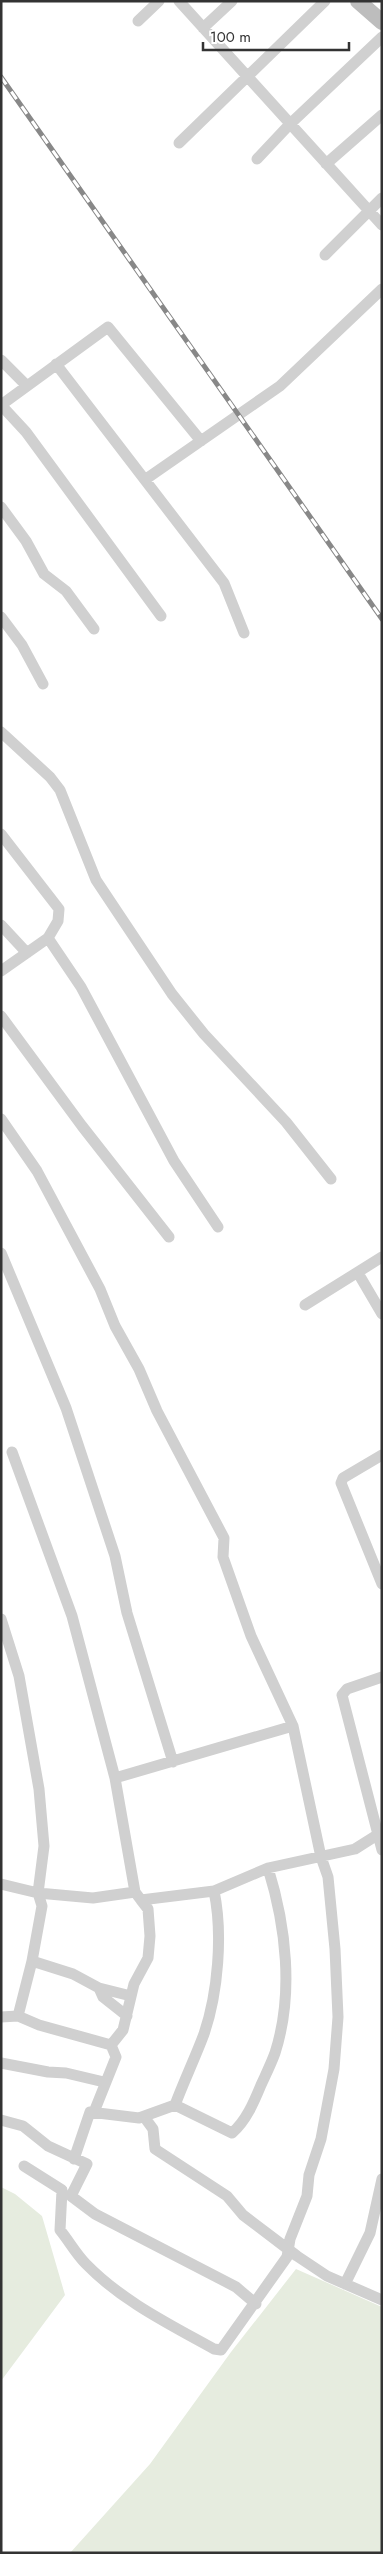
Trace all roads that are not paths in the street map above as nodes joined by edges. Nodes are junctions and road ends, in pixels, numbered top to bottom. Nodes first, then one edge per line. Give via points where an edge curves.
1 (159, 1) edge
2 (179, 1) edge
3 (232, 1) edge
4 (325, 1) edge
5 (358, 1) edge
6 (138, 21) dead end
7 (382, 22) edge
8 (203, 28) junction
9 (382, 37) edge
10 (247, 76) junction
11 (382, 115) edge
12 (289, 124) junction
13 (179, 143) dead end
14 (257, 159) dead end
15 (326, 164) junction
16 (382, 198) edge
17 (369, 210) junction
18 (382, 225) edge
19 (325, 255) dead end
20 (382, 289) edge
21 (1, 360) edge
22 (56, 364) junction
23 (28, 386) junction
24 (200, 441) junction
25 (146, 479) junction
26 (1, 508) edge
27 (162, 616) dead end
28 (1, 617) edge
29 (94, 629) dead end
30 (244, 633) dead end
31 (43, 684) dead end
32 (1, 732) edge
33 (1, 834) edge
34 (1, 925) edge
35 (48, 938) junction
36 (27, 953) junction
37 (1, 971) edge
38 (1, 1016) edge
39 (1, 1119) edge
40 (332, 1179) dead end
41 (218, 1227) dead end
42 (169, 1237) dead end
43 (1, 1254) edge
44 (382, 1257) edge
45 (358, 1273) junction
46 (305, 1305) dead end
47 (382, 1314) edge
48 (12, 1452) dead end
49 (382, 1455) edge
50 (382, 1584) edge
51 (1, 1619) edge
52 (382, 1676) edge
53 (293, 1726) junction
54 (173, 1762) junction
55 (115, 1778) junction
56 (379, 1833) edge
57 (382, 1850) edge
58 (322, 1857) junction
59 (268, 1868) junction
60 (1, 1884) edge
61 (214, 1891) junction
62 (38, 1893) junction
63 (138, 1896) junction
64 (32, 1961) junction
65 (99, 1988) junction
66 (130, 1996) junction
67 (18, 2016) junction
68 (127, 2016) junction
69 (1, 2017) edge
70 (111, 2045) junction
71 (1, 2062) edge
72 (104, 2082) junction
73 (175, 2105) junction
74 (94, 2112) junction
75 (145, 2118) junction
76 (1, 2120) edge
77 (74, 2159) junction
78 (24, 2166) dead end
79 (382, 2179) edge
80 (67, 2193) junction
81 (288, 2250) junction
82 (345, 2284) junction
83 (382, 2300) edge
84 (256, 2304) junction

1 - 6 street
2 - 8 street
3 - 8 street
4 - 10 street
5 - 7 street
8 - 10 street
9 - 12 street
10 - 12 street
10 - 13 street
11 - 15 street
12 - 14 street
12 - 15 street
15 - 17 street
16 - 17 street
17 - 18 street
17 - 19 street
20 - 24 street via 297,372
21 - 23 street
22 - 23 street
22 - 24 street via 104,329 111,329
22 - 25 street
23 - 27 street via 1,405 26,432
24 - 25 street
25 - 30 street via 224,583
26 - 29 street via 26,541 39,568 66,591
28 - 31 street via 22,645
32 - 40 street via 60,790 96,880 179,1005 286,1122
33 - 35 street via 60,909 58,921
34 - 36 street
35 - 36 street
35 - 41 street via 81,987 174,1161
36 - 37 street
38 - 42 street
39 - 53 street via 37,1170 224,1538 223,1557 251,1636
43 - 54 street via 66,1408 115,1556 131,1627
44 - 45 street
45 - 46 street
45 - 47 street
48 - 55 street via 72,1616
49 - 50 street via 341,1482
51 - 62 street via 19,1676 39,1789 44,1846
52 - 56 street via 347,1689 342,1695
53 - 54 street
53 - 58 street
54 - 55 street
55 - 63 street
56 - 57 street
56 - 58 street via 355,1849
58 - 59 street
58 - 81 street via 328,1877 335,1950 338,2017 334,2069 307,2196
59 - 61 street
59 - 73 street via 276,1893 284,1948 284,2005 275,2053 253,2104 232,2133
60 - 62 street
61 - 63 street
61 - 73 street via 220,1951 211,2001 204,2032
62 - 63 street via 94,1898
62 - 64 street via 42,1906
63 - 66 street via 148,1909 148,1958
64 - 65 street via 74,1974
64 - 67 street
65 - 66 street
65 - 68 street via 103,1996
66 - 68 street
67 - 69 street
67 - 70 street
68 - 70 street via 124,2030
70 - 72 street via 116,2057
71 - 72 street
72 - 74 street
73 - 75 street
74 - 75 street
74 - 77 street via 90,2112
75 - 81 street via 153,2129 155,2149 227,2196 243,2215
76 - 77 street via 23,2126 48,2146
77 - 80 street via 86,2164
78 - 80 street
79 - 82 street via 370,2233
80 - 84 street via 95,2214 236,2287
80 - 84 street via 60,2230 86,2263 148,2313 221,2350
81 - 82 street
81 - 84 street
82 - 83 street

